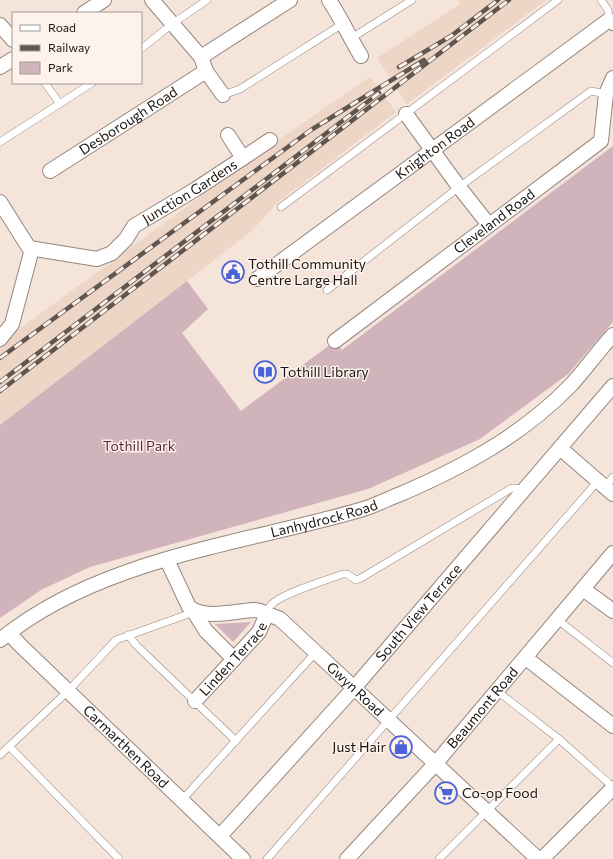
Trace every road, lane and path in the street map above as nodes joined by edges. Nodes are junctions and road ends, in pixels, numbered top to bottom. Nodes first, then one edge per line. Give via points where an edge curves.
1 (104, 0) edge
2 (152, 0) edge
3 (207, 0) edge
4 (290, 0) edge
5 (412, 0) edge
6 (558, 0) edge
7 (601, 0) edge
8 (331, 1) edge
9 (86, 12) edge
10 (611, 21) edge
11 (344, 23) junction
12 (172, 24) junction
13 (0, 25) edge
14 (12, 39) edge
15 (350, 39) junction
16 (142, 48) edge
17 (362, 56) dead end
18 (201, 57) junction
19 (12, 60) edge
20 (0, 67) edge
21 (206, 71) junction
22 (613, 78) edge
23 (46, 84) edge
24 (90, 84) edge
25 (606, 94) junction
26 (223, 95) joint
27 (60, 104) junction
28 (406, 114) junction
29 (228, 135) dead end
30 (270, 140) dead end
31 (0, 142) edge
32 (432, 150) junction
33 (242, 158) junction
34 (50, 170) dead end
35 (459, 187) junction
36 (0, 202) edge
37 (280, 207) dead end
38 (489, 225) junction
39 (32, 249) junction
40 (257, 279) dead end
41 (327, 290) dead end
42 (613, 335) edge
43 (0, 339) edge
44 (335, 341) dead end
45 (613, 386) edge
46 (560, 448) junction
47 (607, 485) edge
48 (523, 489) junction
49 (613, 553) edge
50 (167, 560) junction
51 (583, 589) junction
52 (613, 611) edge
53 (194, 612) junction
54 (267, 614) junction
55 (558, 620) junction
56 (128, 635) junction
57 (4, 636) edge
58 (316, 652) junction
59 (526, 658) junction
60 (234, 659) junction
61 (613, 663) edge
62 (354, 688) junction
63 (68, 691) junction
64 (497, 691) junction
65 (195, 701) junction
66 (391, 720) junction
67 (613, 726) edge
68 (559, 739) junction
69 (236, 741) junction
70 (9, 746) junction
71 (0, 755) edge
72 (436, 763) junction
73 (613, 788) edge
74 (182, 800) junction
75 (488, 811) junction
76 (220, 836) junction
77 (118, 859) edge
78 (244, 859) edge
79 (268, 859) edge
80 (347, 859) edge
81 (439, 859) edge
82 (538, 859) edge
83 (542, 859) edge

1 - 9 street
2 - 12 street
3 - 12 lane
4 - 18 street
5 - 15 lane
6 - 28 lane
7 - 10 lane via 608,10
8 - 11 street
10 - 32 street, Knighton Road
11 - 15 street
11 - 26 lane via 240,89
12 - 16 lane
12 - 18 street
13 - 14 street
15 - 17 street
18 - 21 street
19 - 20 street
21 - 26 street
21 - 34 street, Desborough Road
22 - 25 street, Cleveland Road
23 - 27 lane
24 - 27 lane
25 - 35 lane via 591,91
25 - 38 street, Cleveland Road via 601,141
27 - 31 lane
28 - 32 street
28 - 37 lane
29 - 33 street, Junction Gardens
30 - 33 street, Junction Gardens
32 - 35 street
32 - 40 street, Knighton Road
33 - 39 street, Junction Gardens via 134,226 126,239 112,253 97,259
35 - 38 street
35 - 41 lane
36 - 39 street
38 - 44 street, Cleveland Road
39 - 43 street via 12,324
42 - 50 street, Lanhydrock Road via 570,385 529,422 487,452 431,481 362,509
45 - 46 street, South View Terrace
46 - 47 street
46 - 48 street, South View Terrace
47 - 66 lane
48 - 54 lane via 512,488 361,578 356,580 343,574 305,588 275,602 269,607
48 - 62 street, South View Terrace
49 - 51 street, Beaumont Road
50 - 53 street via 189,607
50 - 57 street, Lanhydrock Road via 132,570 65,598
51 - 52 street
51 - 55 street, Beaumont Road
53 - 54 street, Gwyn Road via 206,615 254,610
53 - 56 lane
53 - 60 street via 206,631
54 - 58 street, Gwyn Road via 280,619
54 - 60 street, Linden Terrace via 259,632
55 - 59 street, Beaumont Road
55 - 61 lane
56 - 63 lane via 116,640 104,651
56 - 65 lane
57 - 63 street, Carmarthen Road
58 - 62 street, Gwyn Road
58 - 69 lane
59 - 64 street, Beaumont Road
59 - 67 street
60 - 65 street, Linden Terrace
62 - 66 street, Gwyn Road
62 - 76 street, South View Terrace
63 - 70 lane
63 - 74 street, Carmarthen Road
64 - 68 lane
64 - 72 street, Beaumont Road
65 - 69 lane
66 - 72 street, Gwyn Road
66 - 79 lane
68 - 73 lane
68 - 75 lane
69 - 74 lane
70 - 71 lane
70 - 77 lane
72 - 75 street, Gwyn Road
72 - 80 street, Beaumont Road
73 - 83 street
74 - 76 street, Carmarthen Road
75 - 81 lane
75 - 82 street, Gwyn Road
76 - 78 street, Carmarthen Road

